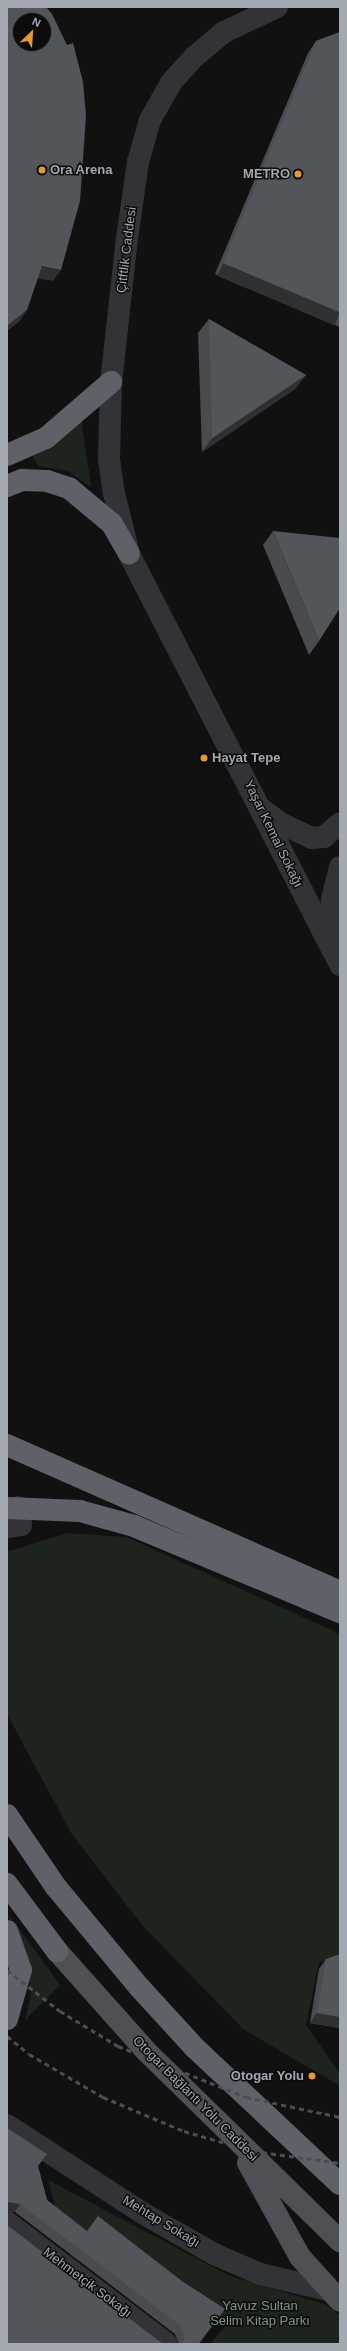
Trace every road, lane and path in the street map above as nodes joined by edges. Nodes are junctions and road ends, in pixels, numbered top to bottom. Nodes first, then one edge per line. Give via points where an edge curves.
1 (277, 7) edge
2 (111, 382) junction
3 (7, 455) edge
4 (7, 486) edge
5 (129, 554) junction
6 (259, 807) junction
7 (340, 823) edge
8 (340, 867) edge
9 (340, 939) edge
10 (340, 965) edge
11 (7, 1445) edge
12 (12, 1507) edge
13 (7, 1527) edge
14 (256, 1552) junction
15 (246, 1572) junction
16 (340, 1592) edge
17 (340, 1612) edge
18 (7, 1815) edge
19 (7, 1884) edge
20 (7, 1932) edge
21 (57, 1951) joint
22 (7, 2020) edge
23 (7, 2125) edge
24 (220, 2127) junction
25 (340, 2184) edge
26 (7, 2222) edge
27 (323, 2223) junction
28 (340, 2238) edge
29 (340, 2241) edge
30 (334, 2295) edge
31 (167, 2344) edge

1 - 2 street, Çitftlik Caddesi via 224,32 195,56 171,82 150,120 138,162
2 - 3 highway via 46,438
2 - 5 street, Çitftlik Caddesi via 109,459 114,493
4 - 5 highway via 22,480 47,481 69,488 112,524
5 - 6 street, Yaşar Kemal Sokağı
6 - 7 street via 282,824 312,838 324,837
6 - 10 street, Yaşar Kemal Sokağı
8 - 9 street via 332,900
11 - 14 highway
12 - 13 street via 21,1525
12 - 15 highway via 103,1517 134,1526
14 - 15 highway
14 - 16 highway
15 - 17 highway
18 - 25 highway via 56,1887 140,1988 195,2048
19 - 21 highway
20 - 22 highway via 21,1970 14,2004
21 - 24 main road, Otogar Bağlantı Yolu Caddesi via 146,2051
23 - 30 street, Mehtap Sokağı via 144,2214 214,2254 260,2274
24 - 27 main road, Otogar Bağlantı Yolu Caddesi
24 - 30 main road via 250,2165 300,2257
26 - 31 street, Mehmetçik Sokağı
27 - 28 main road
27 - 29 main road, Otogar Bağlantı Yolu Caddesi

